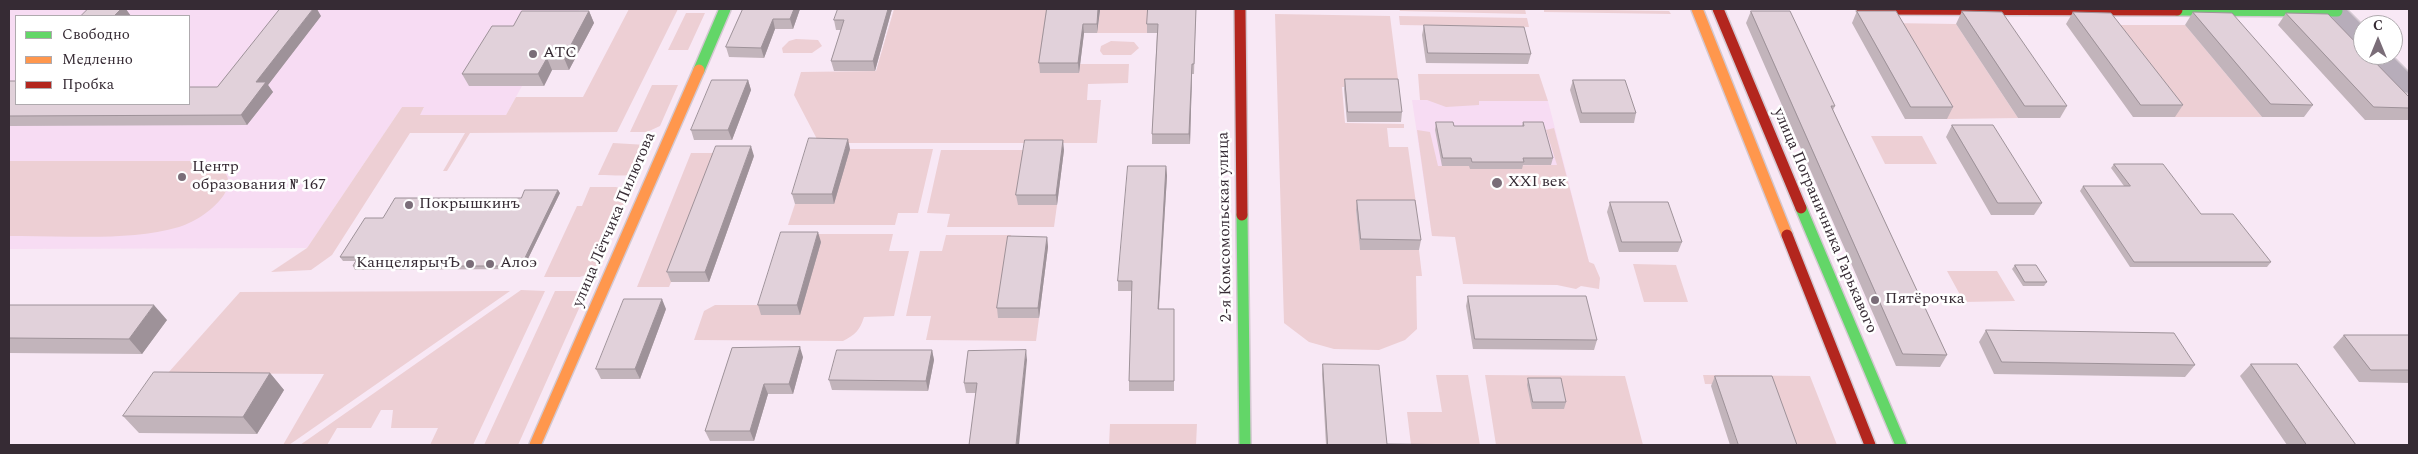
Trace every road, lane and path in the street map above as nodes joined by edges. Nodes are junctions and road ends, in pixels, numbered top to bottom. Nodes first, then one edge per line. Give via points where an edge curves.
1 (725, 9) edge
2 (1240, 9) edge
3 (1696, 9) edge
4 (1718, 9) edge
5 (1862, 9) edge
6 (2336, 10) edge
7 (2353, 28) edge
8 (2389, 65) edge
9 (2409, 86) edge
10 (536, 445) edge
11 (1245, 445) edge
12 (1870, 445) edge
13 (1900, 445) edge

1 - 10 street, улица Лётчика Пилютова
2 - 11 street, 2-я Комсомольская улица
3 - 12 street
4 - 13 street, улица Пограничника Гарькавого
5 - 6 street
6 - 7 street
8 - 9 street

